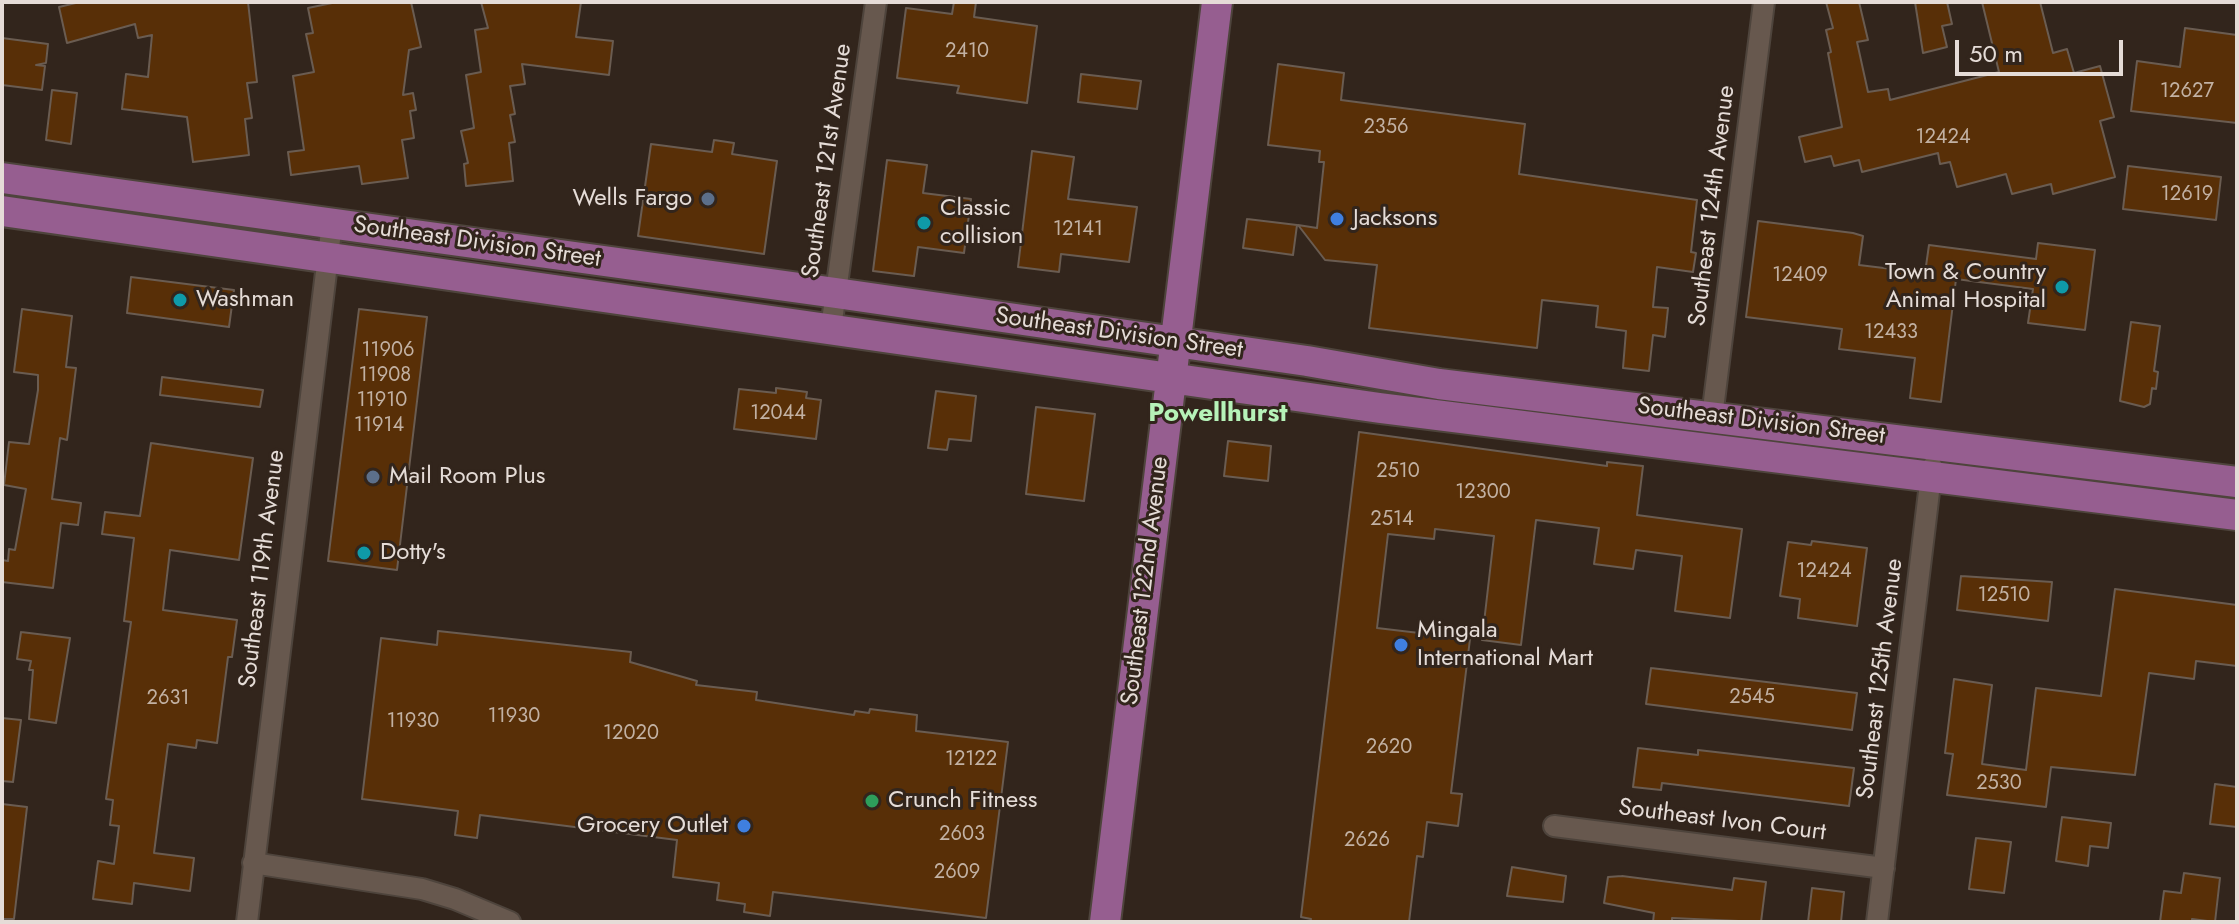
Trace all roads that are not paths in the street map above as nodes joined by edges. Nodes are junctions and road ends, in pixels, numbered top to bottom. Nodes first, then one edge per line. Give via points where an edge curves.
1 (876, 2) edge
2 (1217, 2) edge
3 (1764, 2) edge
4 (2, 178) edge
5 (2, 211) edge
6 (246, 211) junction
7 (332, 223) junction
8 (123, 228) junction
9 (327, 257) junction
10 (836, 293) junction
11 (831, 328) junction
12 (1175, 343) junction
13 (1171, 376) junction
14 (1712, 417) junction
15 (1669, 443) junction
16 (1935, 443) junction
17 (1931, 475) junction
18 (2237, 482) edge
19 (2237, 515) edge
20 (1554, 826) dead end
21 (253, 863) junction
22 (1884, 868) junction
23 (247, 922) edge
24 (510, 922) edge
25 (1105, 922) edge
26 (1877, 922) edge

1 - 10 street, Southeast 121st Avenue
2 - 12 main road, Southeast 122nd Avenue
3 - 14 street, Southeast 124th Avenue
4 - 6 main road, Southeast Division Street
5 - 8 main road, Southeast Division Street
6 - 7 main road, Southeast Division Street
6 - 8 main road via 240,221 222,227 146,222
7 - 9 street, Southeast 119th Avenue
7 - 10 main road, Southeast Division Street
8 - 9 main road, Southeast Division Street
9 - 11 main road, Southeast Division Street
9 - 21 street, Southeast 119th Avenue
10 - 11 street, Southeast 121st Avenue
10 - 12 main road, Southeast Division Street
11 - 13 main road, Southeast Division Street
12 - 13 main road, Southeast 122nd Avenue
12 - 14 main road, Southeast Division Street via 1439,384
13 - 15 main road, Southeast Division Street
13 - 25 main road, Southeast 122nd Avenue
14 - 15 main road via 1690,437
14 - 16 main road, Southeast Division Street
15 - 17 main road, Southeast Division Street
16 - 17 street, Southeast 125th Avenue
16 - 18 main road, Southeast Division Street
17 - 19 main road, Southeast Division Street
17 - 22 street, Southeast 125th Avenue
20 - 22 street, Southeast Ivon Court
21 - 23 street, Southeast 119th Avenue
21 - 24 street via 422,889
22 - 26 street, Southeast 125th Avenue

